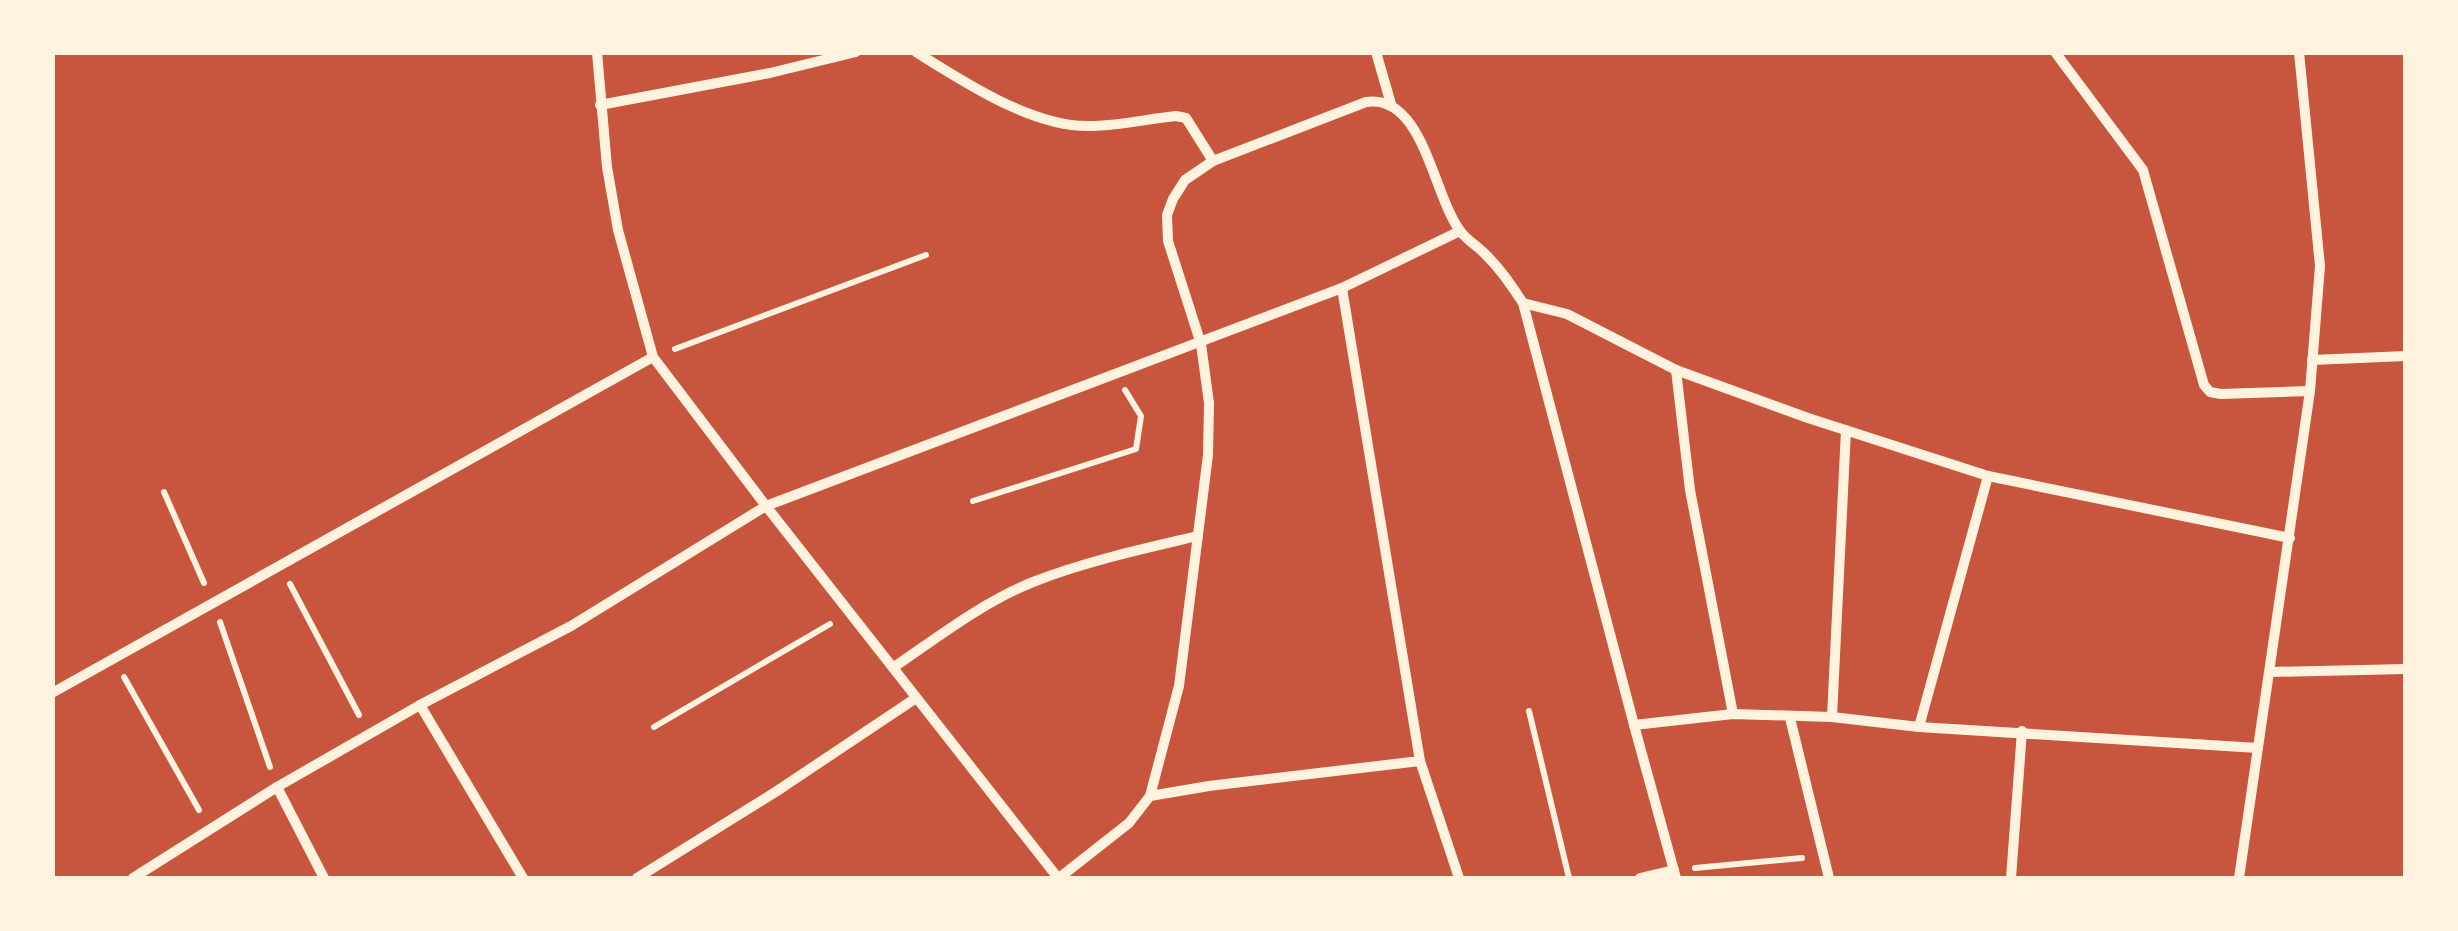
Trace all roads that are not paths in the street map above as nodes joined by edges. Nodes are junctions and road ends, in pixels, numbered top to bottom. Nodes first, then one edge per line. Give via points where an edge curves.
1 (597, 52) edge
2 (856, 52) edge
3 (916, 52) edge
4 (1376, 52) edge
5 (2055, 52) edge
6 (2298, 52) edge
7 (1391, 104) junction
8 (600, 105) junction
9 (1214, 160) junction
10 (1460, 231) junction
11 (1342, 288) junction
12 (1523, 303) junction
13 (1201, 344) junction
14 (2406, 356) edge
15 (653, 357) junction
16 (2312, 360) junction
17 (1676, 370) junction
18 (2310, 391) junction
19 (1846, 430) junction
20 (1988, 476) junction
21 (766, 506) junction
22 (1198, 536) junction
23 (2290, 538) junction
24 (894, 667) junction
25 (2406, 669) edge
26 (2270, 672) junction
27 (52, 693) edge
28 (916, 698) junction
29 (420, 705) junction
30 (1733, 714) junction
31 (1832, 717) junction
32 (1790, 718) junction
33 (1634, 725) junction
34 (1919, 728) junction
35 (2022, 731) junction
36 (2258, 748) junction
37 (1420, 761) junction
38 (276, 786) junction
39 (1150, 796) junction
40 (1675, 874) edge
41 (133, 878) edge
42 (324, 878) edge
43 (523, 878) edge
44 (638, 878) edge
45 (1058, 878) edge
46 (1459, 878) edge
47 (1640, 878) edge
48 (1830, 878) edge
49 (2012, 878) edge
50 (2239, 878) edge

1 - 8 street
2 - 8 street
3 - 9 street via 1056,122 1186,118
4 - 7 street
5 - 18 street via 2143,170 2204,385 2221,394
6 - 16 street via 2320,266
7 - 9 street via 1366,102
7 - 10 street via 1413,128
8 - 15 street via 618,230
9 - 13 street via 1185,180 1167,215 1168,241
10 - 11 street
10 - 12 street
11 - 13 street
11 - 37 street
12 - 17 street via 1567,314
12 - 33 street
13 - 21 street
13 - 22 street via 1209,402
14 - 16 street
15 - 21 street
15 - 27 street
16 - 18 street
17 - 19 street
17 - 30 street via 1690,490
18 - 23 street
19 - 20 street
19 - 31 street
20 - 23 street
20 - 34 street
21 - 24 street
21 - 29 street via 571,626
22 - 24 street via 1030,583
22 - 39 street via 1179,686
23 - 26 street
24 - 28 street
25 - 26 street
26 - 36 street
28 - 44 street
28 - 45 street
29 - 38 street
29 - 43 street
30 - 32 street
30 - 33 street
31 - 32 street
31 - 34 street
32 - 48 street
33 - 40 street
34 - 35 street
35 - 36 street
35 - 49 street
36 - 50 street
37 - 39 street
37 - 46 street
38 - 41 street
38 - 42 street
39 - 45 street via 1129,823
40 - 47 street

